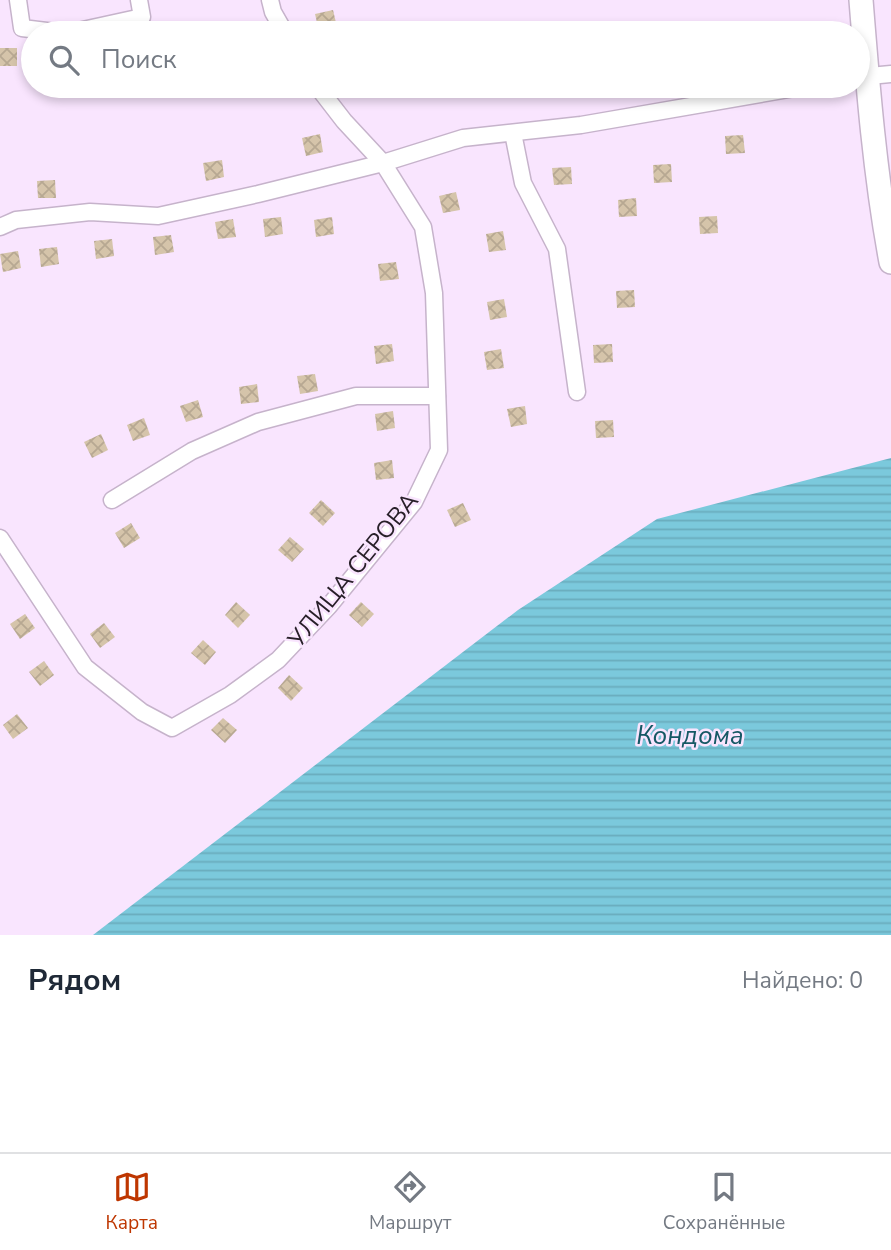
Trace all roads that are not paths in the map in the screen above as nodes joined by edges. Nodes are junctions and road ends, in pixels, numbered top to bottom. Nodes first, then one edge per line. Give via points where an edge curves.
1 (18, 0) edge
2 (139, 0) edge
3 (270, 0) edge
4 (861, 0) edge
5 (21, 21) edge
6 (124, 21) edge
7 (278, 21) edge
8 (861, 21) edge
9 (891, 74) edge
10 (870, 76) edge
11 (326, 98) edge
12 (737, 98) edge
13 (865, 98) edge
14 (513, 133) junction
15 (383, 163) junction
16 (0, 227) edge
17 (891, 262) edge
18 (577, 392) dead end
19 (437, 396) junction
20 (112, 500) dead end
21 (0, 538) edge

1 - 5 street
2 - 6 street via 142,17
3 - 7 street
4 - 8 main road
9 - 10 street
11 - 15 street, УЛИЦА СЕРОВА
12 - 14 street
13 - 17 main road
14 - 15 street via 463,138
14 - 18 street via 523,183 557,249
15 - 16 street via 158,216 90,212 16,220
15 - 19 street, УЛИЦА СЕРОВА via 422,227 435,293
19 - 20 street via 356,396 258,422 192,451
19 - 21 street, УЛИЦА СЕРОВА via 439,450 414,502 329,607 278,660 230,695 172,728 142,712 85,667

